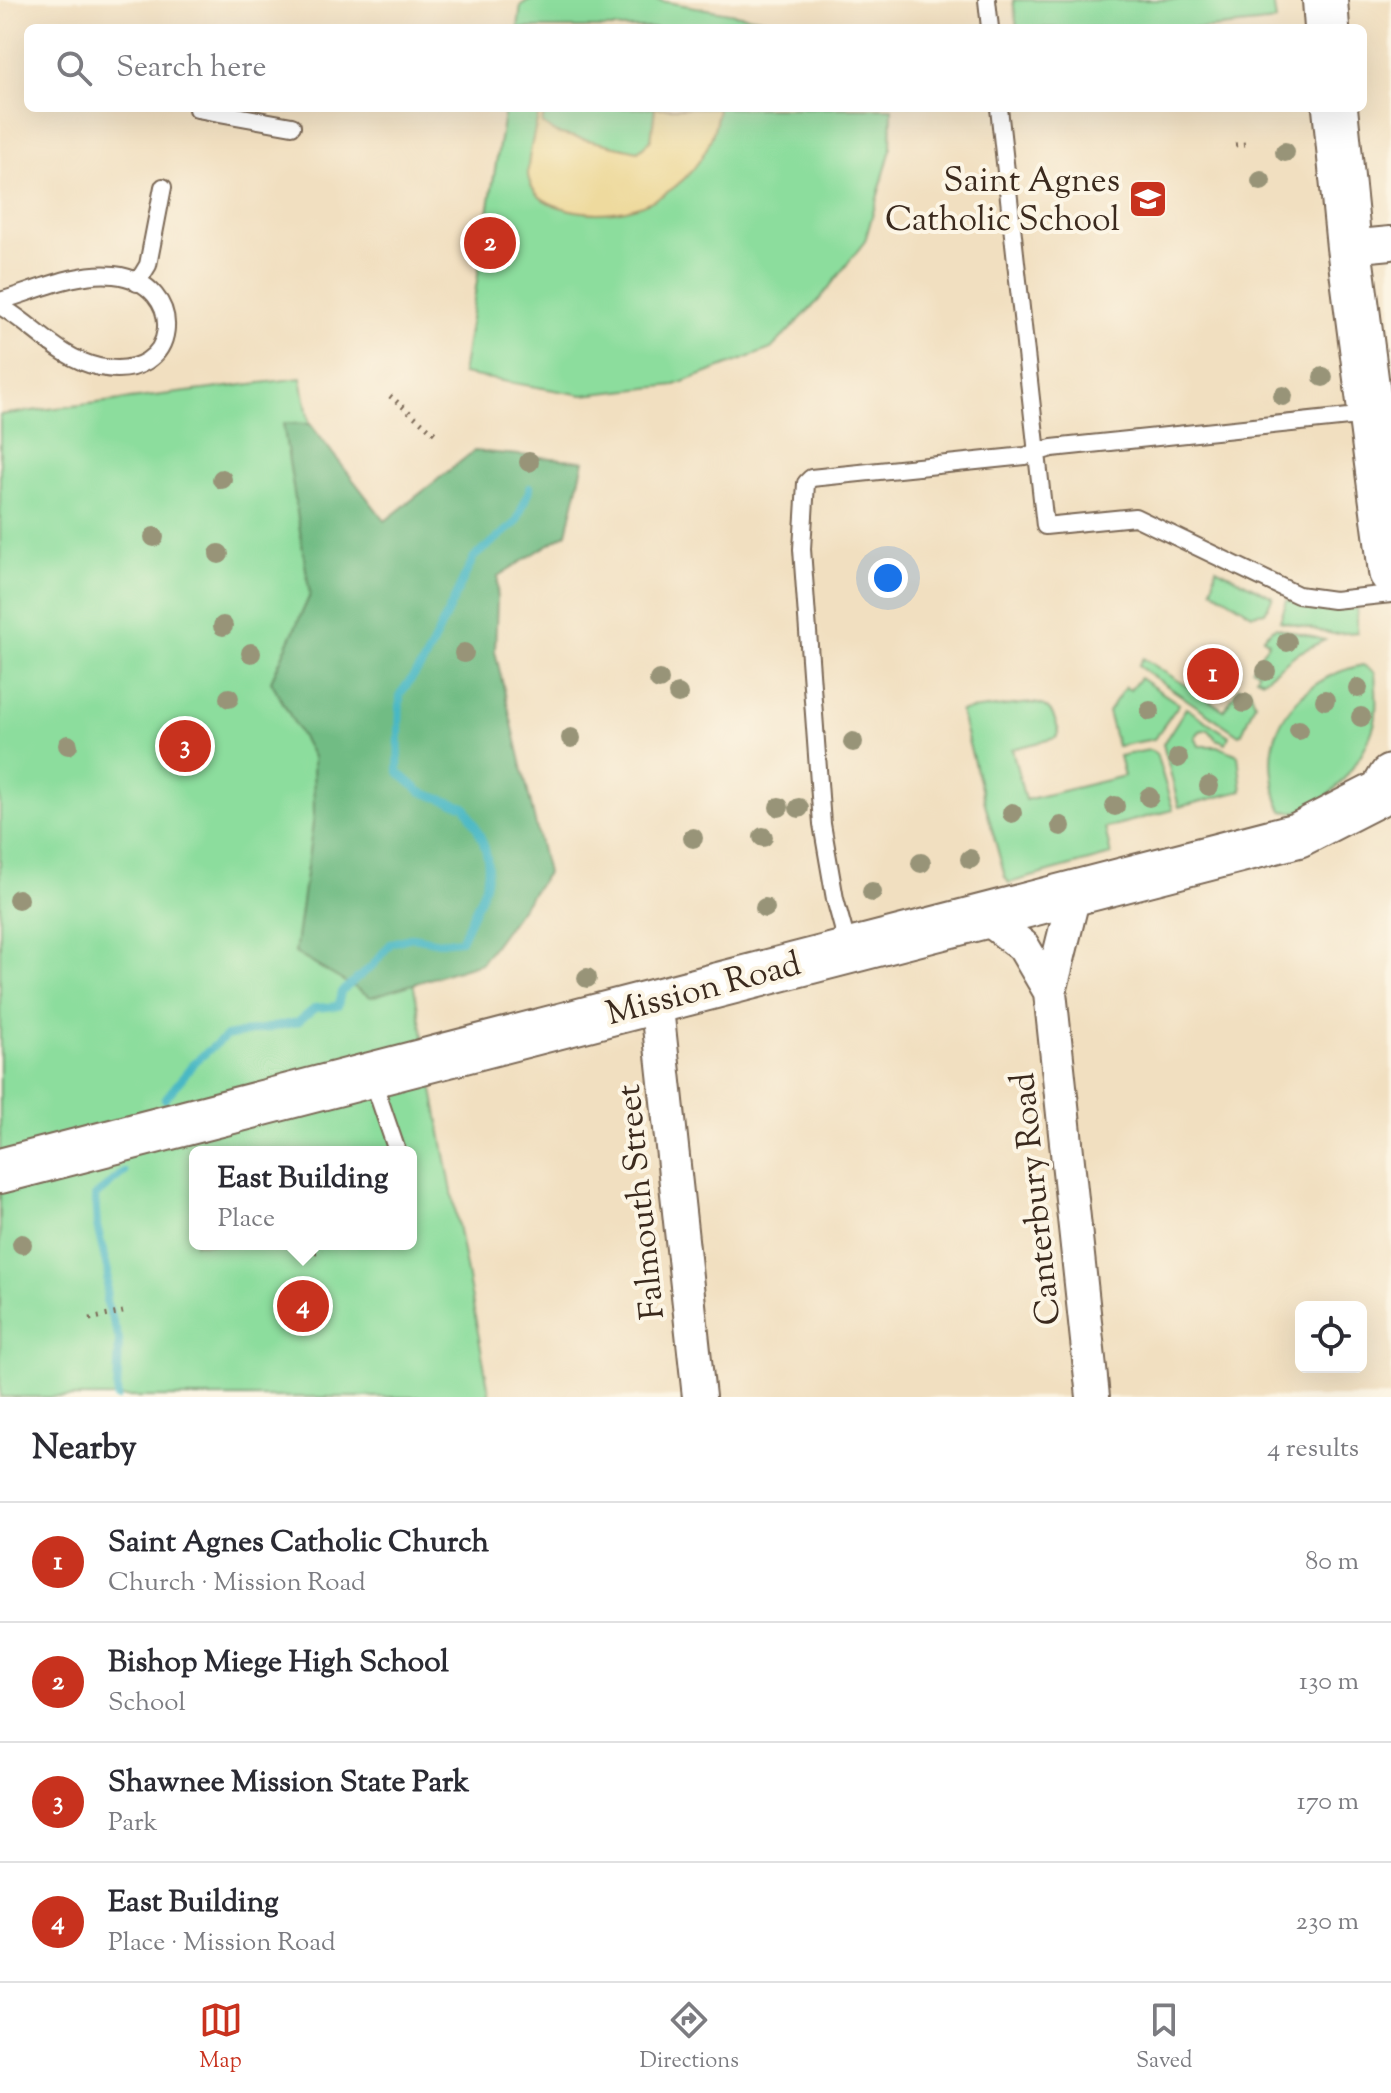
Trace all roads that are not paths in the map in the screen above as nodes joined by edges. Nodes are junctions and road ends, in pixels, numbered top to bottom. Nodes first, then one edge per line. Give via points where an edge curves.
1 (987, 0) edge
2 (1325, 0) edge
3 (990, 24) edge
4 (1327, 24) edge
5 (214, 112) edge
6 (999, 112) edge
7 (1335, 112) edge
8 (292, 126) dead end
9 (163, 187) dead end
10 (1391, 243) edge
11 (1349, 247) junction
12 (137, 283) junction
13 (0, 304) edge
14 (1370, 415) junction
15 (1030, 454) junction
16 (1391, 572) edge
17 (1391, 594) edge
18 (1388, 789) edge
19 (1075, 891) junction
20 (983, 915) junction
21 (849, 950) junction
22 (1050, 992) junction
23 (656, 999) junction
24 (371, 1074) junction
25 (395, 1146) edge
26 (0, 1171) edge
27 (699, 1397) edge
28 (1093, 1397) edge

1 - 3 lane
2 - 4 main road
5 - 8 lane
6 - 15 lane
7 - 11 main road
9 - 12 lane via 148,265
10 - 11 street
11 - 14 main road
12 - 13 lane via 113,275 88,276
12 - 13 lane via 164,310 169,326 164,344 149,361 125,368 74,358
14 - 15 lane
14 - 16 main road
15 - 17 lane via 1045,526 1135,517 1298,595 1334,600
15 - 21 lane via 811,478 802,490 822,824
18 - 19 main road, Mission Road via 1298,835
19 - 20 main road, Mission Road
19 - 22 street, Canterbury Road
20 - 21 main road, Mission Road
20 - 22 street, Canterbury Road via 1023,946
21 - 23 main road, Mission Road
22 - 28 street, Canterbury Road
23 - 24 main road, Mission Road
23 - 27 street, Falmouth Street
24 - 25 lane
24 - 26 main road, Mission Road

